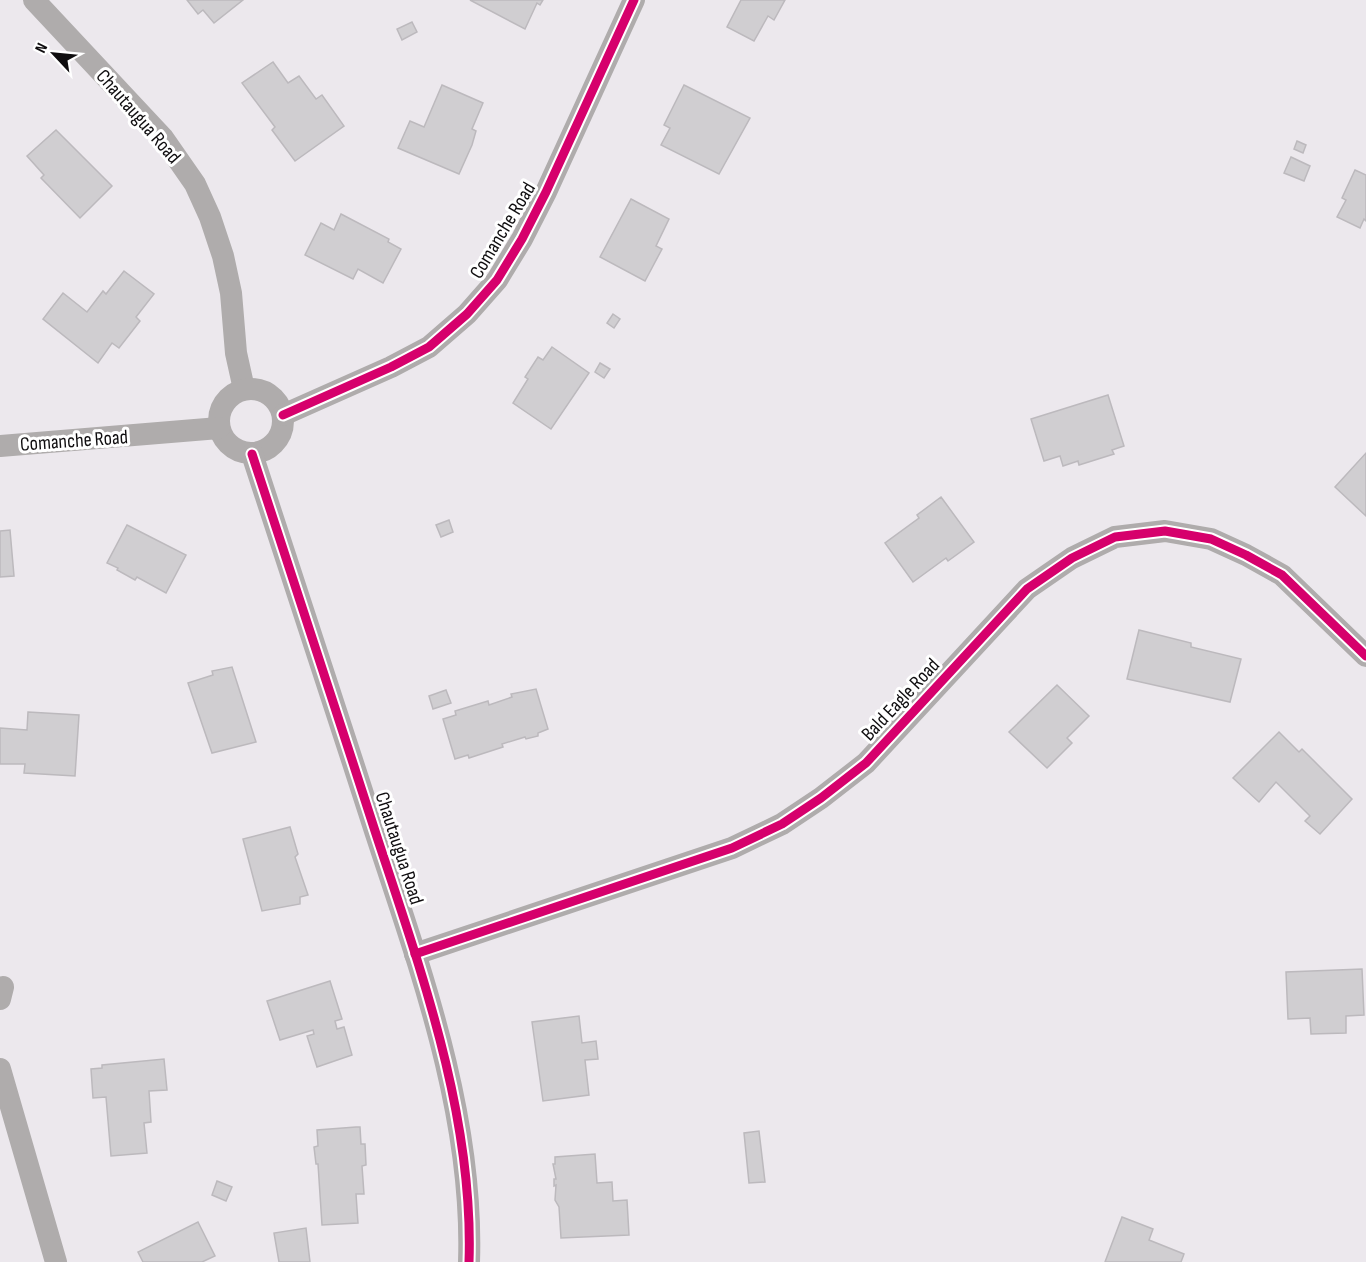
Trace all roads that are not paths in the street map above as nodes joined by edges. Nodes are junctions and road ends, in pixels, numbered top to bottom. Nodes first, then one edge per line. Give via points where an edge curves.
1 (34, 0) edge
2 (634, 0) edge
3 (244, 389) junction
4 (283, 415) junction
5 (219, 428) junction
6 (0, 446) edge
7 (252, 454) junction
8 (1366, 656) edge
9 (415, 954) junction
10 (0, 1069) edge
11 (56, 1262) edge
12 (469, 1262) edge

1 - 3 street, Chautaugua Road via 163,138 195,184 223,256
2 - 4 street, Comanche Road via 546,192 497,280 429,348
3 - 4 street via 264,391 273,397
3 - 5 street via 234,393 221,408
4 - 7 street via 283,426 272,446
5 - 6 street, Comanche Road
5 - 7 street via 231,447
7 - 9 street, Chautaugua Road
8 - 9 street, Bald Eagle Road via 1282,575 1246,555 1211,539 1165,531 1115,537 1072,558 1027,589 866,763 782,824 732,848
9 - 12 street, Chautaugua Road via 453,1094 466,1167
10 - 11 street

